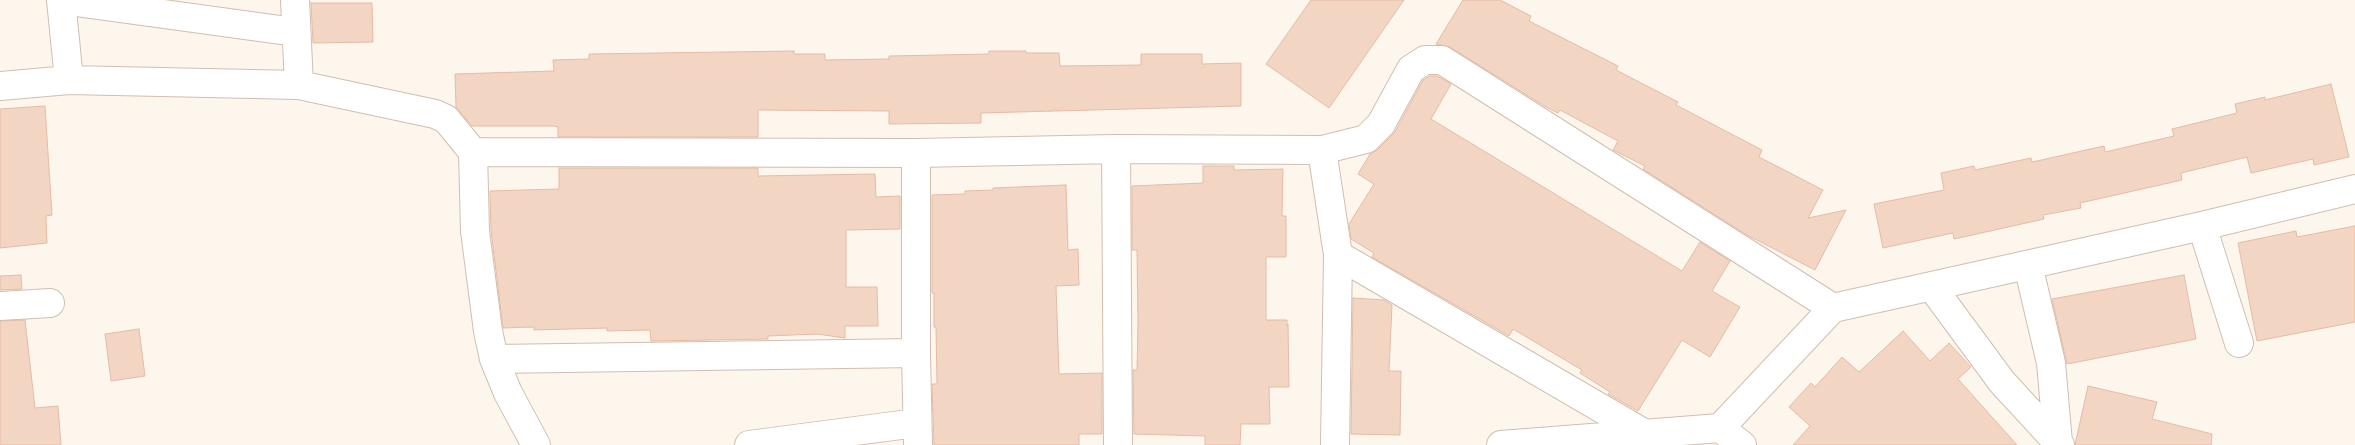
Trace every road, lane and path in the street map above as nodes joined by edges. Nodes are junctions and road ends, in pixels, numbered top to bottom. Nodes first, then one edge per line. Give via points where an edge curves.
1 (61, 0) edge
2 (295, 0) edge
3 (295, 32) junction
4 (68, 80) junction
5 (299, 85) junction
6 (0, 86) edge
7 (1116, 149) junction
8 (1322, 150) junction
9 (473, 152) junction
10 (916, 153) junction
11 (2355, 189) edge
12 (2202, 226) junction
13 (1338, 255) junction
14 (2028, 264) junction
15 (1932, 287) junction
16 (50, 303) dead end
17 (0, 306) edge
18 (1833, 308) junction
19 (2239, 343) dead end
20 (916, 353) junction
21 (494, 359) junction
22 (1720, 428) junction
23 (918, 434) edge
24 (1646, 435) junction
25 (2059, 444) edge
26 (536, 445) edge
27 (749, 445) edge
28 (1118, 445) edge
29 (1334, 445) edge
30 (1500, 445) edge
31 (1742, 445) edge

1 - 3 street
1 - 4 street
2 - 3 street
3 - 5 street
4 - 5 street
4 - 6 street
5 - 9 street via 435,114 456,128
7 - 8 street
7 - 10 street
7 - 28 street
8 - 13 street
8 - 18 street via 1366,138 1381,124 1411,69 1425,60 1442,60
9 - 10 street
9 - 21 street via 475,231
10 - 20 street
11 - 12 street
12 - 14 street
12 - 19 street
13 - 24 street
13 - 29 street
14 - 15 street
14 - 25 street via 2051,363
15 - 18 street
15 - 25 street via 2002,382
16 - 17 street
18 - 22 street
20 - 21 street
20 - 23 street
21 - 26 street
22 - 24 street
22 - 31 street
23 - 27 street
24 - 30 street

